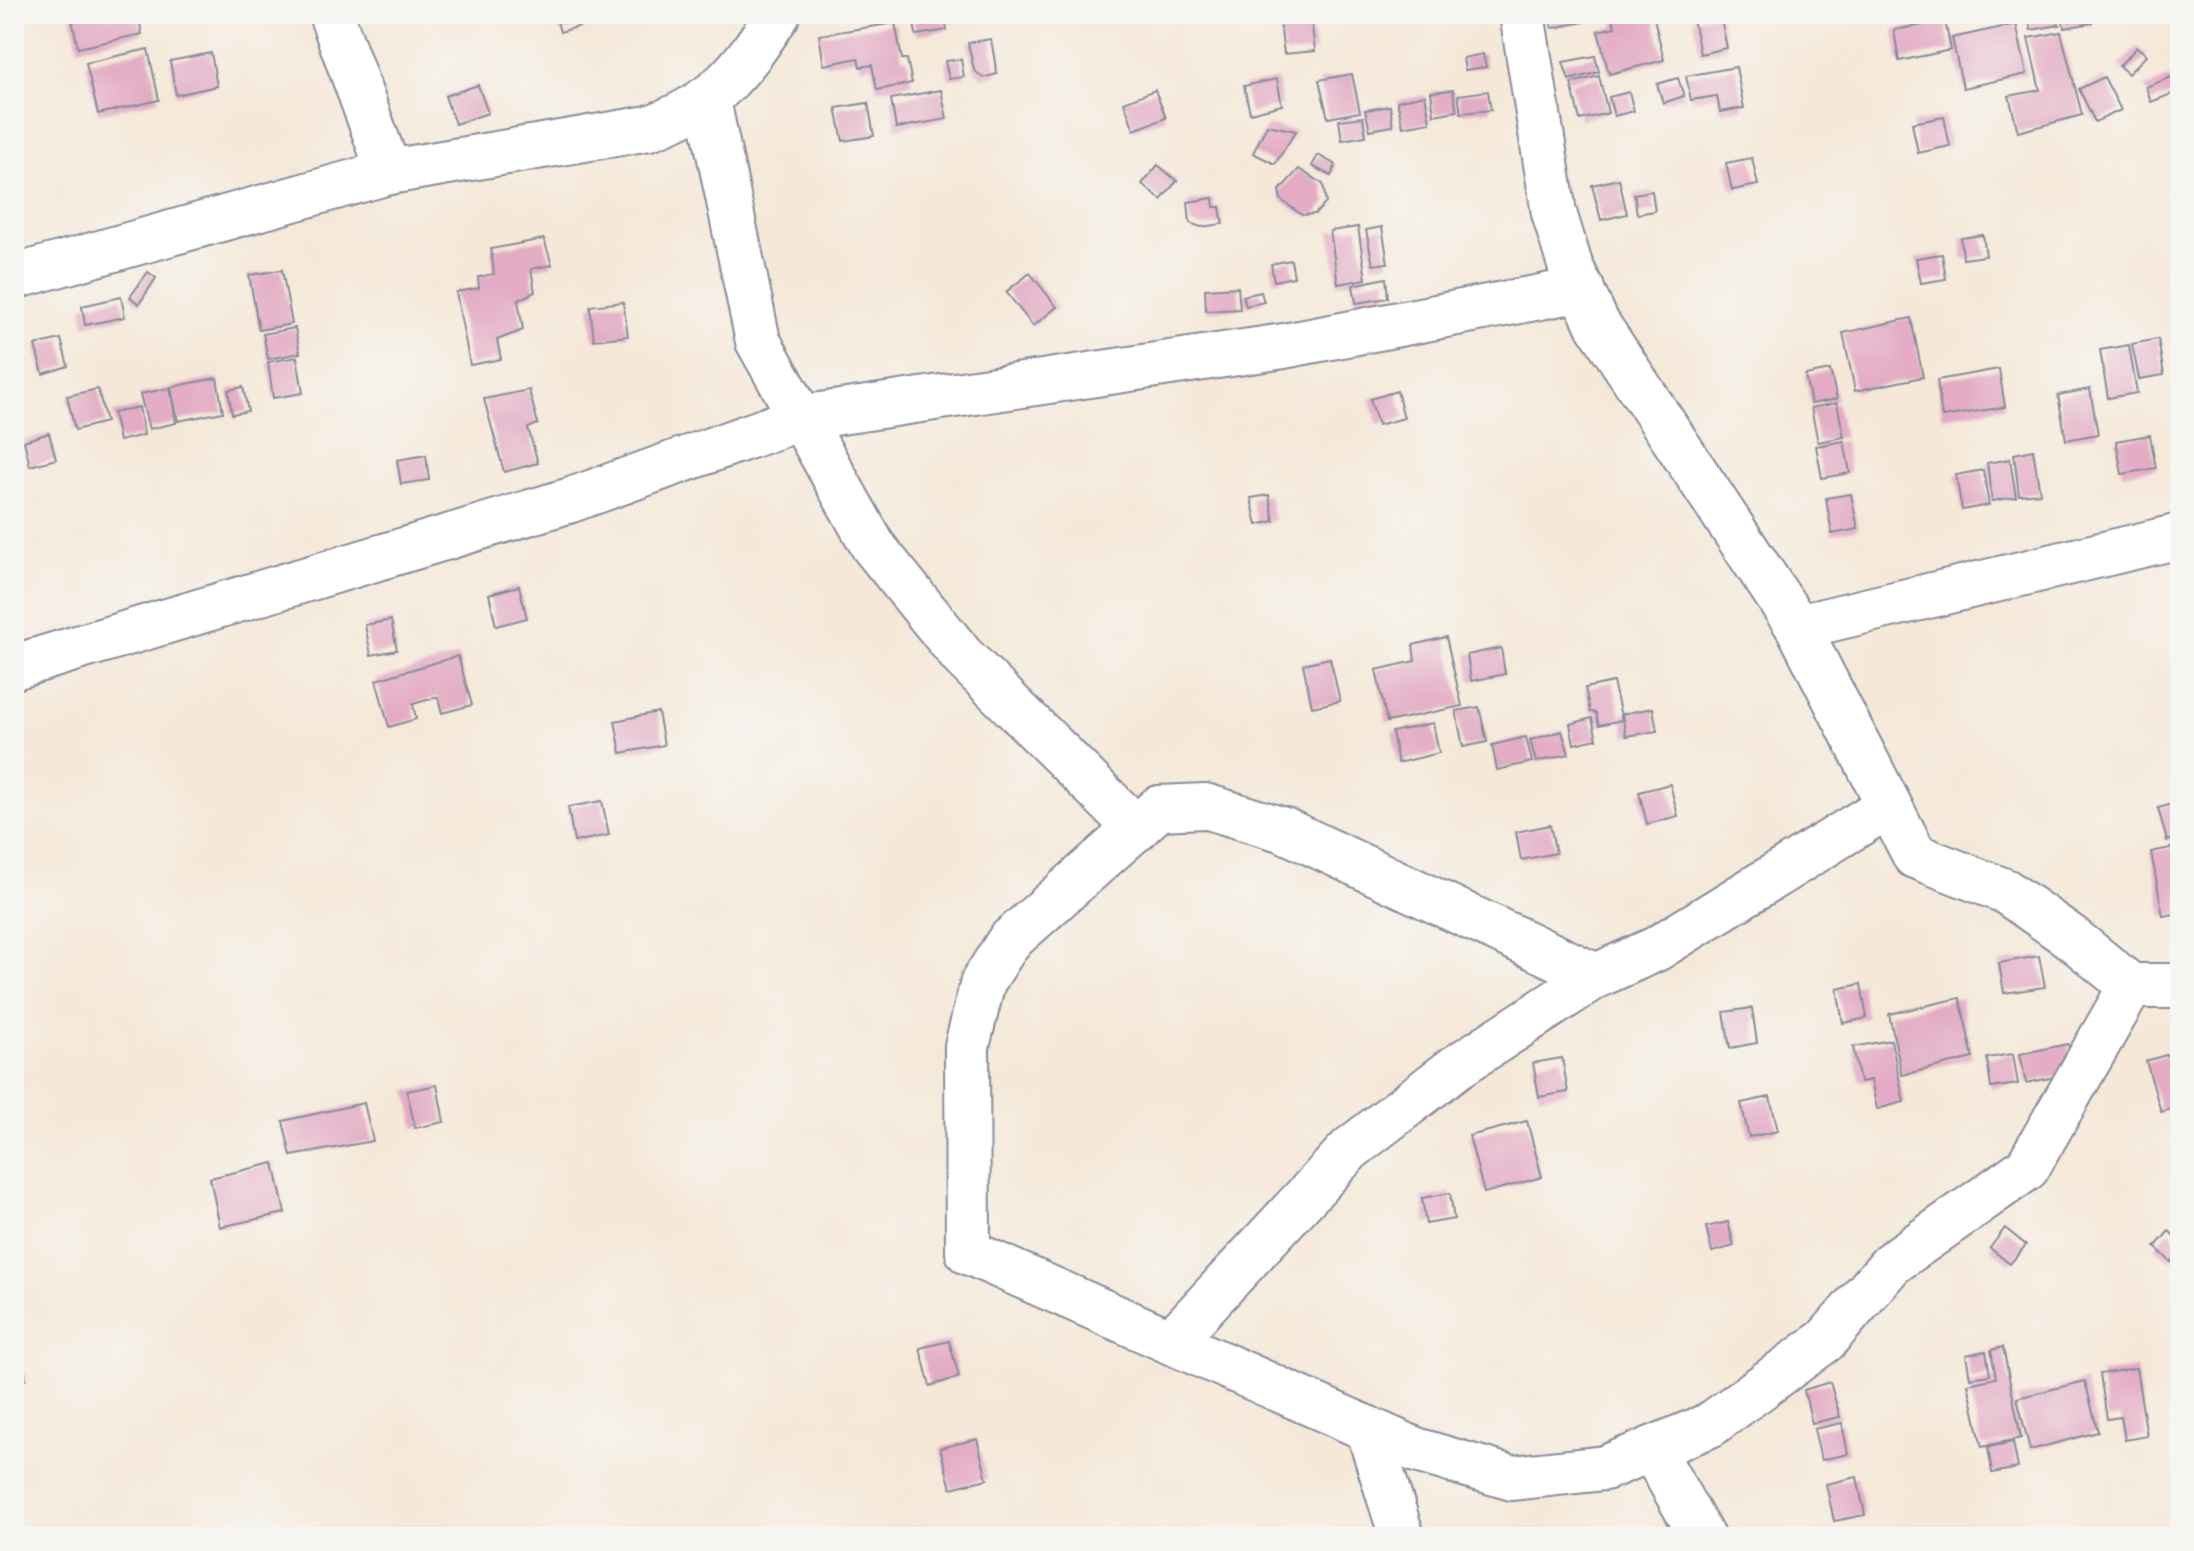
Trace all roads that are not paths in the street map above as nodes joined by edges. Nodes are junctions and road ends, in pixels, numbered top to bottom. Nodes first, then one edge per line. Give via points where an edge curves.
1 (331, 14) edge
2 (778, 14) edge
3 (1522, 14) edge
4 (708, 100) junction
5 (389, 172) junction
6 (14, 277) edge
7 (1582, 289) junction
8 (800, 418) junction
9 (2180, 536) edge
10 (1798, 627) junction
11 (14, 667) edge
12 (1888, 806) junction
13 (1137, 829) junction
14 (1596, 976) junction
15 (2131, 986) junction
16 (2180, 986) edge
17 (1171, 1342) junction
18 (1368, 1429) junction
19 (1652, 1449) junction
20 (1402, 1537) edge
21 (1702, 1537) edge

1 - 5 street
2 - 4 street via 733,79
3 - 7 street via 1554,213
4 - 5 street via 649,128
4 - 8 street via 758,341
5 - 6 street
7 - 8 street via 1284,346
7 - 10 street via 1597,323
8 - 11 street via 571,500
8 - 13 street via 873,546 962,656
9 - 10 street
10 - 12 street
12 - 14 street via 1656,949
12 - 15 street via 1915,856 2005,891
13 - 14 street via 1159,808 1205,806 1284,830
13 - 17 street via 1009,941 983,982 967,1046 968,1252
14 - 17 street via 1455,1068 1350,1149
15 - 16 street
15 - 19 street via 2027,1168 1892,1263 1826,1340 1710,1425
17 - 18 street
18 - 19 street via 1416,1450 1512,1478 1605,1468
18 - 20 street
19 - 21 street

